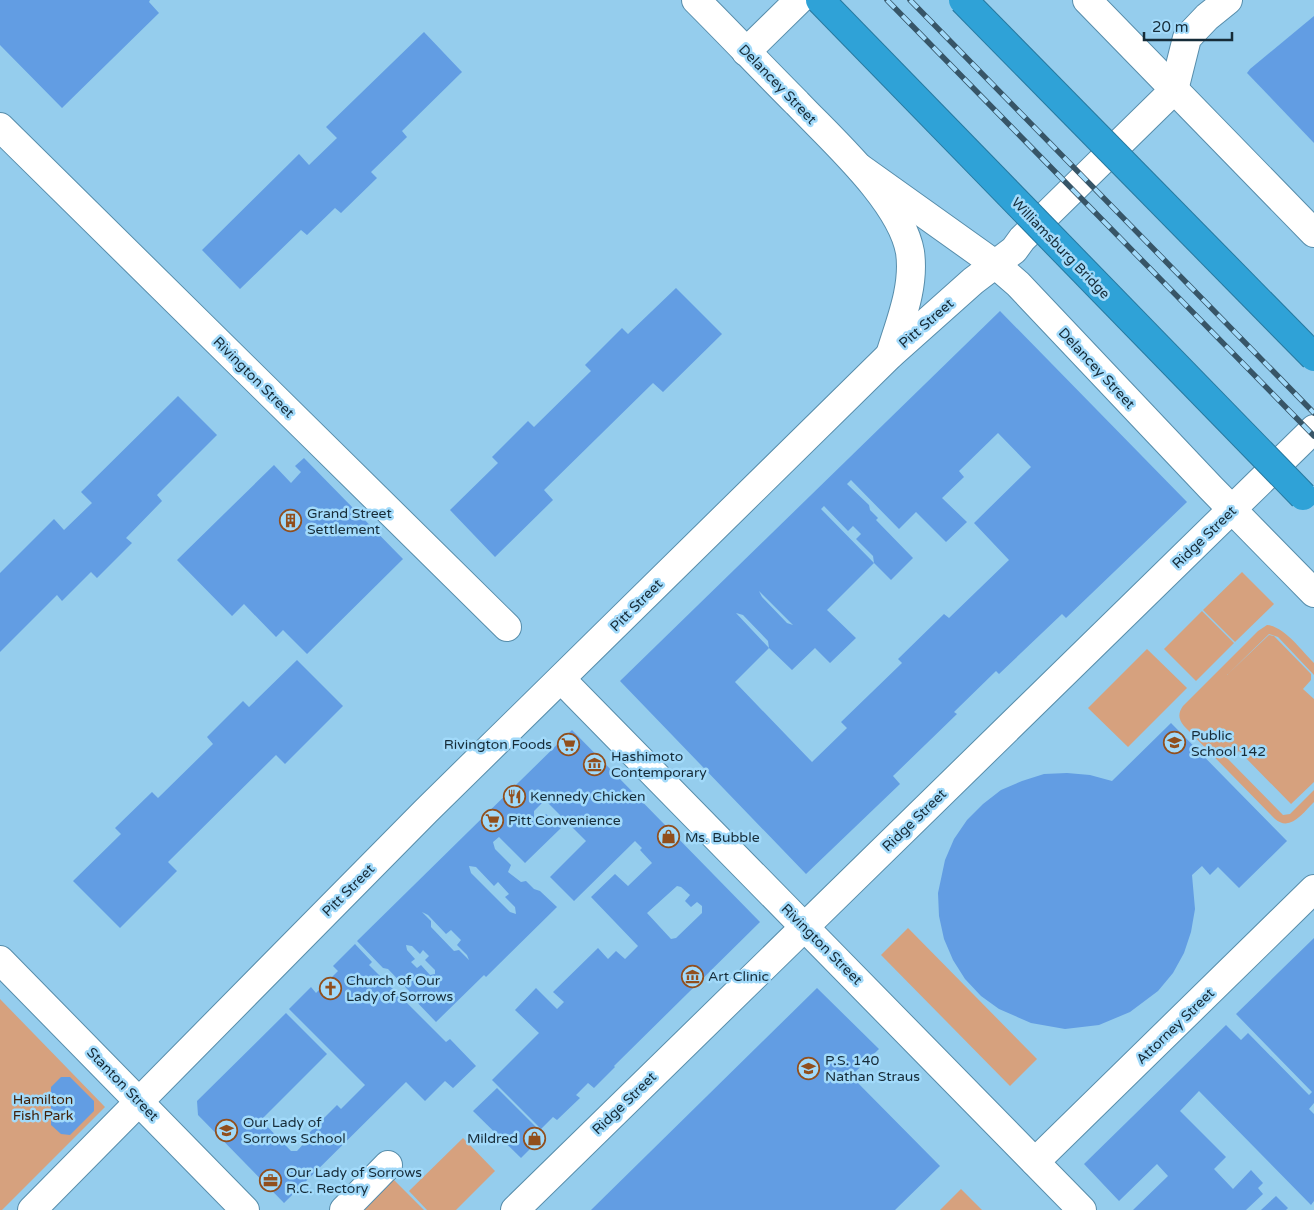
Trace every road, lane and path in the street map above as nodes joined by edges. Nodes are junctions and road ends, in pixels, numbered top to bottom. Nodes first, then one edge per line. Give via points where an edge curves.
1 (696, 0) edge
2 (798, 0) edge
3 (820, 0) edge
4 (963, 0) edge
5 (1087, 0) edge
6 (1228, 0) edge
7 (746, 52) junction
8 (1174, 90) junction
9 (0, 127) edge
10 (860, 168) junction
11 (1314, 233) edge
12 (996, 264) junction
13 (890, 355) junction
14 (1314, 357) edge
15 (1314, 429) edge
16 (1303, 496) dead end
17 (1232, 510) junction
18 (1314, 593) edge
19 (508, 627) dead end
20 (561, 679) junction
21 (1314, 889) edge
22 (804, 927) junction
23 (0, 960) edge
24 (139, 1101) junction
25 (1036, 1162) junction
26 (388, 1165) dead end
27 (32, 1210) edge
28 (245, 1210) edge
29 (344, 1210) edge
30 (514, 1210) edge
31 (1082, 1210) edge

1 - 7 street, Delancey Street
2 - 7 street
3 - 16 highway, Williamsburg Bridge, bridge
4 - 14 highway, bridge
5 - 8 street
6 - 8 street via 1187,38
7 - 10 street, Delancey Street
8 - 11 street
8 - 12 street, Pitt Street via 1014,250
9 - 19 street, Rivington Street
10 - 12 street, Delancey Street
10 - 13 street, Delancey Street via 895,214 910,252 910,288
12 - 13 street, Pitt Street
12 - 17 street, Delancey Street
13 - 20 street, Pitt Street
15 - 17 street, Ridge Street
17 - 18 street, Delancey Street
17 - 22 street, Ridge Street
20 - 22 street, Rivington Street
20 - 24 street, Pitt Street
21 - 25 street, Attorney Street
22 - 25 street, Rivington Street
22 - 30 street, Ridge Street
23 - 24 street, Stanton Street
24 - 27 street, Pitt Street
24 - 28 street, Stanton Street
25 - 31 street, Rivington Street
26 - 29 street

